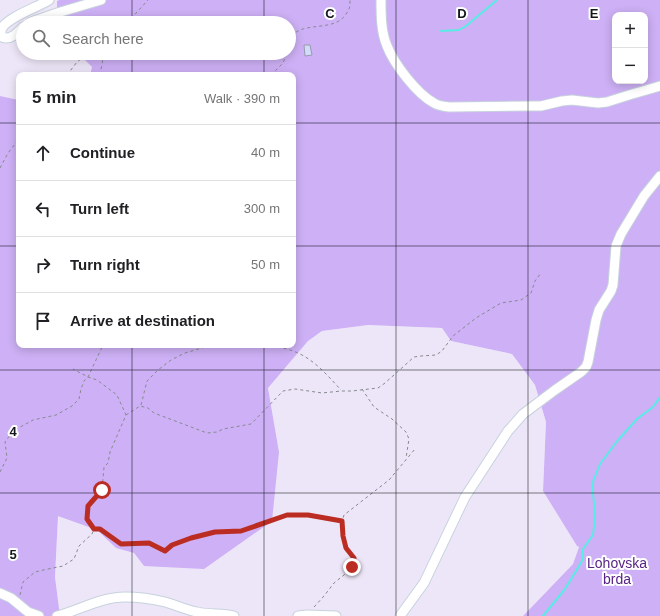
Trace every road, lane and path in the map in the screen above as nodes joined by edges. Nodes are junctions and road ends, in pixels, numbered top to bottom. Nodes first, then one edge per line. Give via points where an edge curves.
1 (49, 0) edge
2 (100, 0) edge
3 (148, 0) edge
4 (350, 0) edge
5 (381, 0) edge
6 (18, 16) edge
7 (48, 16) edge
8 (133, 16) edge
9 (16, 17) edge
10 (16, 33) edge
11 (296, 33) edge
12 (80, 60) edge
13 (103, 60) edge
14 (284, 60) edge
15 (69, 72) edge
16 (101, 72) edge
17 (274, 72) edge
18 (660, 86) edge
19 (16, 143) edge
20 (0, 168) edge
21 (660, 176) edge
22 (541, 273) dead end
23 (102, 348) edge
24 (202, 348) edge
25 (281, 348) edge
26 (73, 369) dead end
27 (88, 377) junction
28 (362, 390) junction
29 (341, 391) junction
30 (140, 406) junction
31 (126, 416) junction
32 (415, 449) dead end
33 (406, 458) junction
34 (0, 472) edge
35 (342, 521) junction
36 (94, 529) junction
37 (0, 593) edge
38 (18, 604) junction
39 (303, 615) edge
40 (39, 616) edge
41 (57, 616) edge
42 (234, 616) edge
43 (336, 616) edge
44 (400, 616) edge

1 - 6 street
2 - 7 street
3 - 8 path
4 - 11 path via 351,8 343,19
5 - 18 street via 383,32 394,59 425,98 440,106 541,106 572,100 598,103
9 - 10 street via 8,21 0,32 6,39
12 - 15 path
13 - 16 path
14 - 17 path
19 - 20 path
21 - 44 street via 644,196 616,246 614,285 599,310 586,367 523,414 508,431 465,497 424,584
22 - 28 path via 535,281 532,293 521,300 501,303 476,318 454,336 442,352 414,357 378,388
23 - 27 path
24 - 30 path via 185,353 158,370 147,381
25 - 29 path via 306,356
26 - 27 path
27 - 31 path via 97,380 117,395
27 - 34 path via 80,389 79,399 72,406 56,415 33,420 13,431 5,442 7,458
28 - 29 path
28 - 33 path via 374,407 406,432 409,439
29 - 30 path via 283,391 251,424 207,433
30 - 31 path
31 - 36 path via 110,452 108,463 104,467 102,490 88,506 87,519
32 - 33 path
33 - 35 path via 389,480 344,515
35 - 36 path via 308,515 287,515 241,531 215,532 191,538 172,545 165,551 149,543 121,544 100,529
35 - 39 path via 346,548 354,558 352,567
36 - 38 path via 79,546 74,559 63,566 35,572 23,582
37 - 38 street
38 - 40 street
39 - 43 street
41 - 42 street via 97,602 125,597 164,602 199,613

